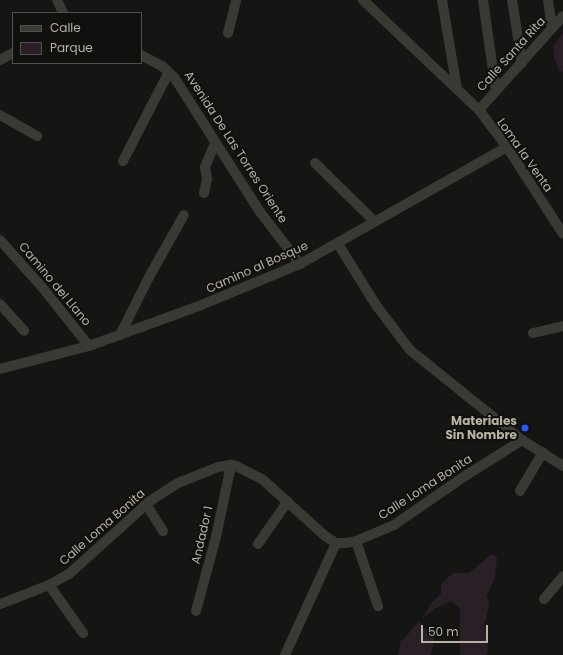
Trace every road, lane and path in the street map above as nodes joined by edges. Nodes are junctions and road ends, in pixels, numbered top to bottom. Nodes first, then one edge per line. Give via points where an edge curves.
1 (57, 0) edge
2 (236, 0) edge
3 (363, 0) edge
4 (442, 0) edge
5 (483, 0) edge
6 (512, 0) edge
7 (548, 0) edge
8 (63, 12) edge
9 (563, 16) edge
10 (552, 28) junction
11 (228, 33) dead end
12 (12, 54) edge
13 (142, 56) edge
14 (0, 60) edge
15 (522, 63) junction
16 (169, 72) junction
17 (457, 89) junction
18 (496, 91) junction
19 (479, 110) junction
20 (0, 115) edge
21 (36, 136) dead end
22 (215, 143) junction
23 (507, 147) junction
24 (123, 161) dead end
25 (315, 163) dead end
26 (204, 193) dead end
27 (184, 215) dead end
28 (374, 222) junction
29 (563, 234) edge
30 (0, 240) edge
31 (338, 244) junction
32 (300, 264) junction
33 (0, 304) edge
34 (563, 326) edge
35 (24, 331) dead end
36 (533, 333) dead end
37 (120, 335) junction
38 (89, 346) junction
39 (0, 369) edge
40 (522, 440) junction
41 (543, 452) junction
42 (231, 465) junction
43 (563, 466) edge
44 (520, 491) dead end
45 (288, 501) junction
46 (146, 504) junction
47 (163, 531) dead end
48 (356, 540) junction
49 (336, 543) junction
50 (258, 544) dead end
51 (563, 576) edge
52 (49, 585) junction
53 (544, 599) dead end
54 (0, 604) edge
55 (378, 606) dead end
56 (196, 611) dead end
57 (83, 633) dead end
58 (286, 655) edge

1 - 8 street
2 - 11 street
3 - 17 street, Loma la Venta
4 - 17 street
5 - 18 street
6 - 15 street
7 - 10 street
9 - 10 street, Calle Santa Rita
10 - 15 street, Calle Santa Rita
12 - 14 street
13 - 16 street, Avenida De Las Torres Oriente
15 - 18 street, Calle Santa Rita
16 - 22 street, Avenida De Las Torres Oriente
16 - 24 street
17 - 19 street, Loma la Venta
18 - 19 street, Calle Santa Rita
19 - 23 street, Loma la Venta
20 - 21 street
22 - 26 street via 205,164 208,179
22 - 32 street, Avenida De Las Torres Oriente via 260,212
23 - 28 street, Camino al Bosque
23 - 29 street, Loma la Venta
25 - 28 street
27 - 37 street
28 - 31 street, Camino al Bosque
30 - 38 street, Camino del Llano
31 - 32 street, Camino al Bosque
31 - 40 street via 376,305 410,350
32 - 37 street, Camino al Bosque via 199,306
33 - 35 street
34 - 36 street
37 - 38 street, Camino al Bosque
38 - 39 street, Camino al Bosque
40 - 41 street
40 - 48 street, Calle Loma Bonita via 394,526
41 - 43 street
41 - 44 street
42 - 45 street via 262,479
42 - 46 street, Calle Loma Bonita via 218,467 178,483
42 - 56 street, Andador 1 via 216,537
45 - 49 street
45 - 50 street
46 - 47 street
46 - 52 street, Calle Loma Bonita via 76,568
48 - 49 street, Calle Loma Bonita
48 - 55 street
49 - 58 street
51 - 53 street
52 - 54 street, Calle Loma Bonita
52 - 57 street

